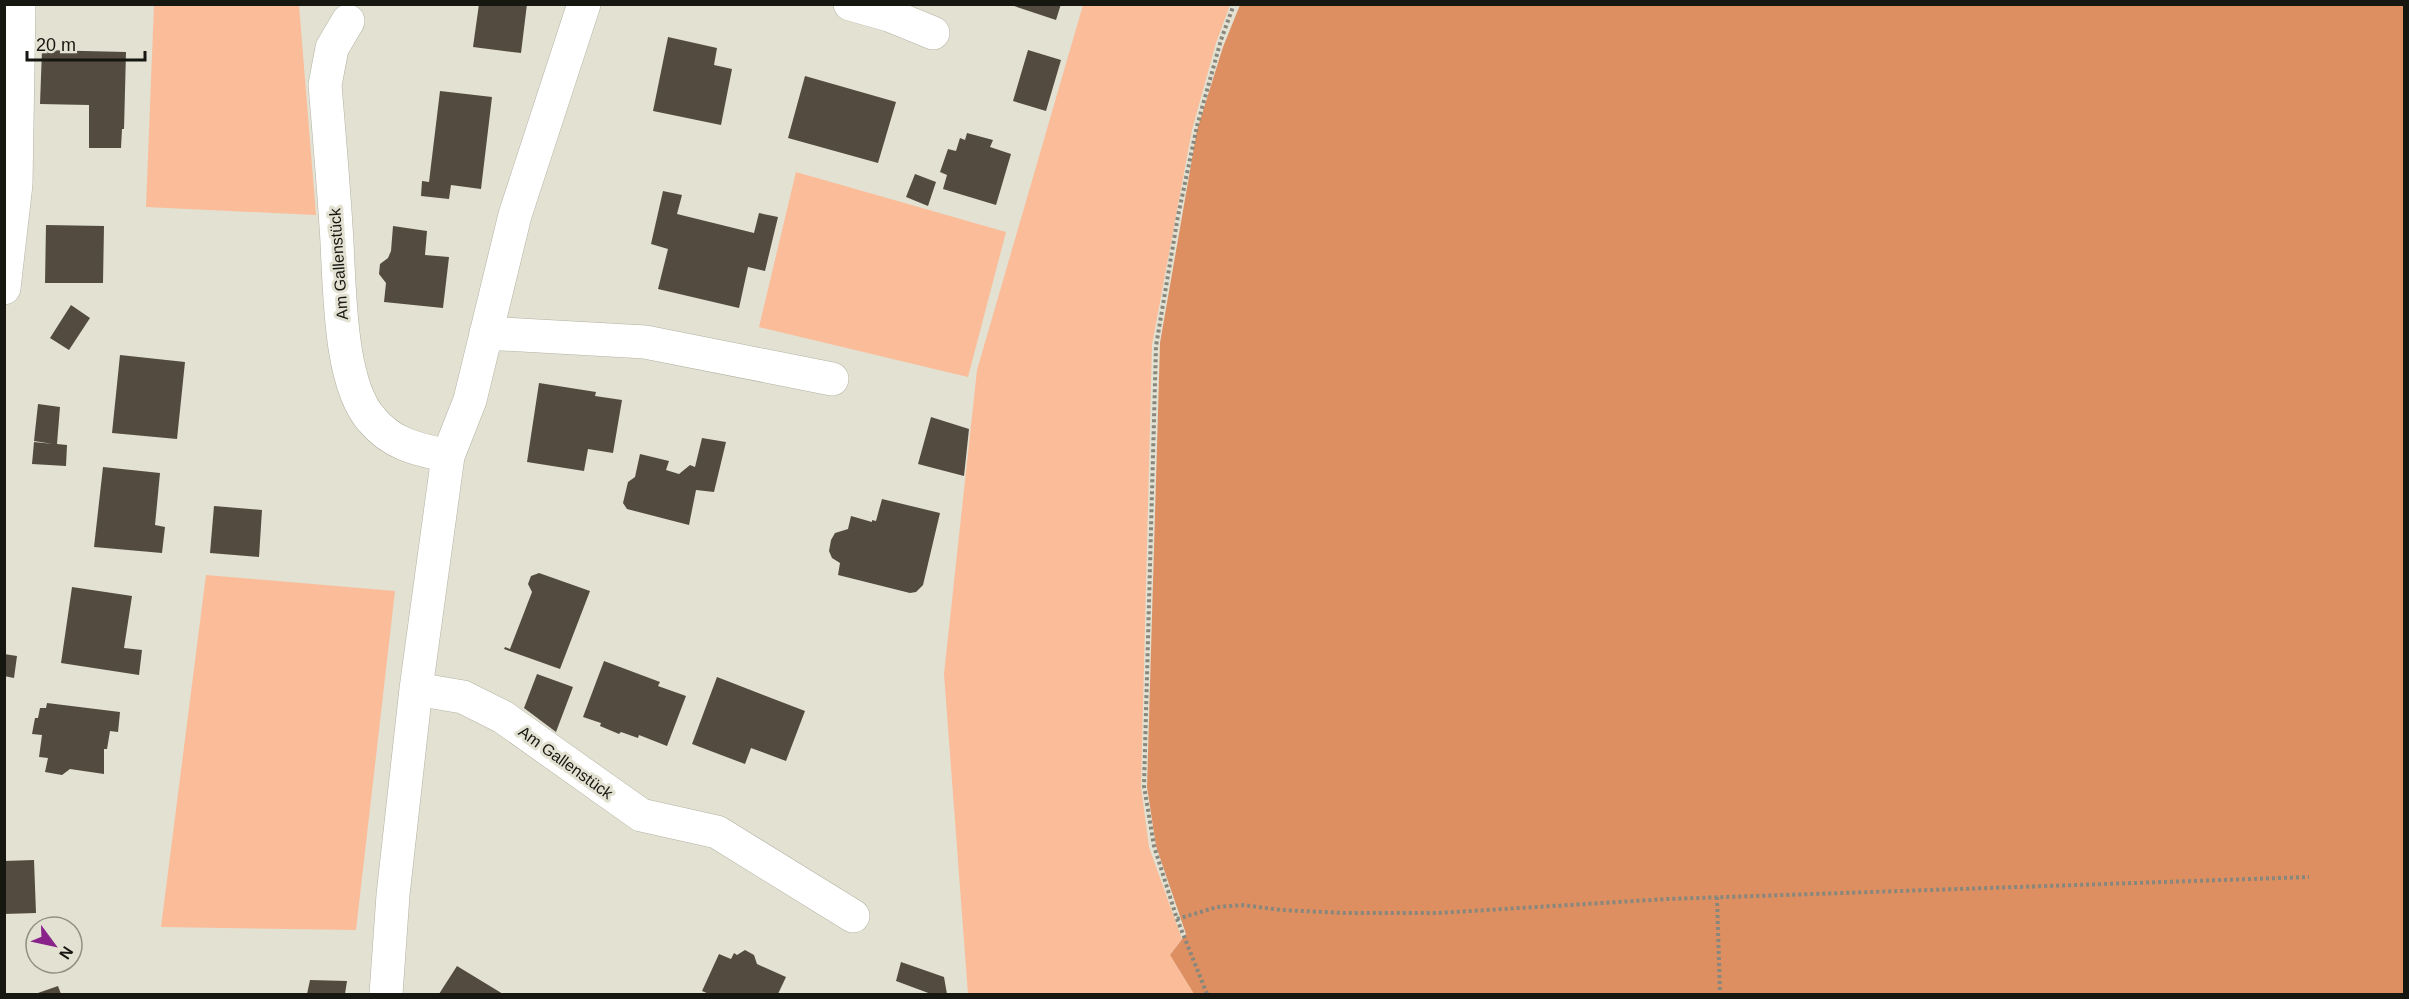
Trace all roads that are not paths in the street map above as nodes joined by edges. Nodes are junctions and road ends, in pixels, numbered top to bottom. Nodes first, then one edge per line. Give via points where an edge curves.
1 (19, 4) edge
2 (584, 4) edge
3 (850, 4) edge
4 (893, 10) edge
5 (348, 21) dead end
6 (933, 33) dead end
7 (10, 183) edge
8 (4, 288) edge
9 (486, 333) junction
10 (832, 379) dead end
11 (448, 456) junction
12 (416, 689) junction
13 (853, 916) dead end
14 (386, 994) edge

1 - 7 street
2 - 9 street via 515,215
3 - 4 street
4 - 6 street
5 - 11 street, Am Gallenstück via 332,48 325,85 342,324 352,382 370,419 392,439
7 - 8 street
9 - 10 street via 645,342
9 - 11 street via 470,400
11 - 12 street
12 - 13 street, Am Gallenstück via 463,697 503,717 641,815 717,832
12 - 14 street

